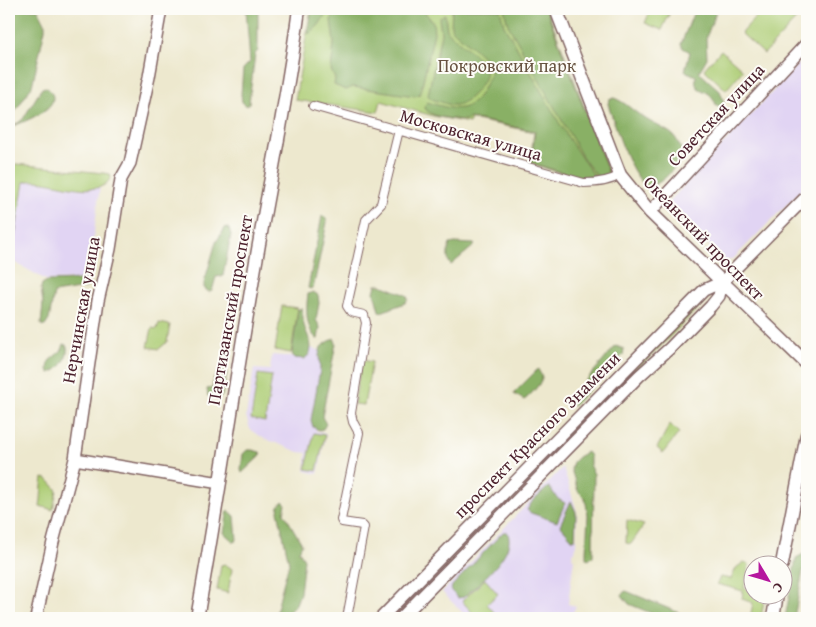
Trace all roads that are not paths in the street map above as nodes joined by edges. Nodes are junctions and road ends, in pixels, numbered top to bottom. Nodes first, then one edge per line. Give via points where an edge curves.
1 (161, 9) edge
2 (298, 9) edge
3 (556, 9) edge
4 (807, 43) edge
5 (313, 106) dead end
6 (399, 130) junction
7 (620, 175) junction
8 (807, 196) edge
9 (650, 212) junction
10 (722, 282) junction
11 (807, 363) edge
12 (807, 435) edge
13 (74, 459) junction
14 (220, 483) junction
15 (784, 554) edge
16 (775, 604) edge
17 (36, 618) edge
18 (197, 618) edge
19 (347, 618) edge
20 (381, 618) edge
21 (401, 618) edge
22 (773, 618) edge

1 - 13 main road, Нерчинская улица via 130,163 121,179
2 - 14 main road, Партизанский проспект
3 - 7 main road, Океанский проспект
4 - 9 main road, Советская улица
5 - 6 street, Московская улица
6 - 7 street, Московская улица via 584,183 612,180
6 - 19 street via 381,204 366,220 347,306 351,312 364,315 366,323 351,413 359,433 341,520 364,527
7 - 9 main road, Океанский проспект
8 - 10 main road, проспект Красного Знамени
9 - 10 main road, Океанский проспект
10 - 11 main road, Океанский проспект
10 - 20 main road, проспект Красного Знамени via 704,290
10 - 21 main road, проспект Красного Знамени via 719,296 711,306
12 - 15 main road
13 - 14 main road
13 - 17 main road, Нерчинская улица
14 - 18 main road, Партизанский проспект
16 - 22 main road

